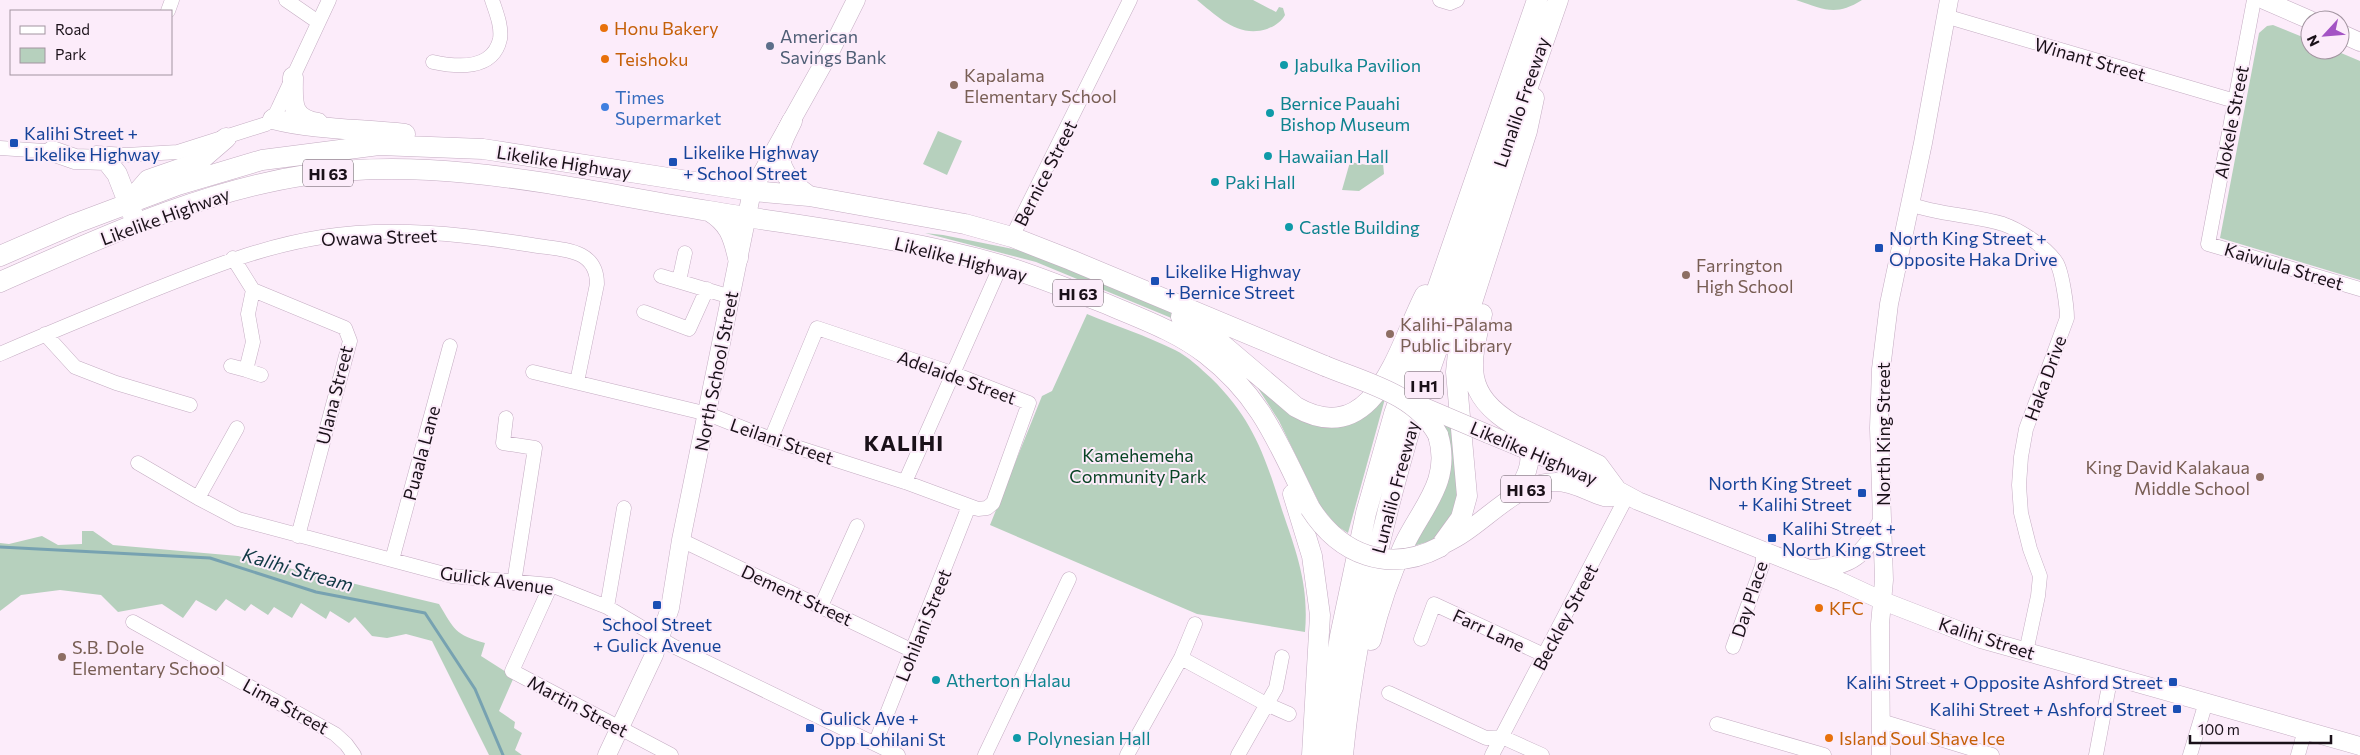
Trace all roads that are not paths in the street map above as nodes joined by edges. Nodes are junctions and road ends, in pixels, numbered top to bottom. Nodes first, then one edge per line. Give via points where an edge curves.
1 (286, 0) edge
2 (330, 0) edge
3 (492, 0) edge
4 (1130, 0) edge
5 (1440, 0) edge
6 (1457, 0) edge
7 (1536, 0) edge
8 (1558, 0) edge
9 (2254, 0) edge
10 (2264, 0) edge
11 (852, 4) edge
12 (1947, 8) edge
13 (2300, 16) edge
14 (318, 22) junction
15 (1547, 27) junction
16 (433, 62) dead end
17 (293, 77) junction
18 (2235, 101) junction
19 (273, 119) junction
20 (792, 121) junction
21 (356, 129) junction
22 (226, 138) junction
23 (0, 148) edge
24 (483, 149) junction
25 (52, 151) junction
26 (75, 159) junction
27 (1511, 182) junction
28 (752, 191) junction
29 (809, 196) junction
30 (128, 204) junction
31 (1910, 204) junction
32 (709, 211) junction
33 (746, 217) junction
34 (74, 224) junction
35 (136, 224) junction
36 (1456, 233) junction
37 (1012, 237) junction
38 (2208, 244) joint
39 (685, 253) dead end
40 (0, 256) edge
41 (233, 258) junction
42 (738, 258) junction
43 (1071, 260) junction
44 (1001, 265) junction
45 (661, 276) dead end
46 (679, 281) junction
47 (0, 282) edge
48 (2360, 289) edge
49 (253, 290) junction
50 (707, 290) junction
51 (731, 297) junction
52 (644, 312) dead end
53 (45, 334) junction
54 (450, 346) dead end
55 (0, 354) edge
56 (231, 366) dead end
57 (246, 370) junction
58 (533, 372) dead end
59 (952, 373) junction
60 (261, 375) dead end
61 (577, 382) junction
62 (1238, 383) junction
63 (1404, 398) junction
64 (190, 405) dead end
65 (708, 414) junction
66 (506, 418) dead end
67 (237, 428) dead end
68 (771, 439) junction
69 (1527, 450) junction
70 (138, 463) dead end
71 (905, 482) junction
72 (1621, 492) junction
73 (1514, 496) junction
74 (198, 498) junction
75 (970, 506) junction
76 (624, 508) dead end
77 (1882, 520) junction
78 (857, 526) dead end
79 (298, 536) junction
80 (681, 540) junction
81 (1440, 547) junction
82 (1764, 550) junction
83 (392, 560) junction
84 (1810, 569) junction
85 (1069, 579) dead end
86 (514, 582) junction
87 (551, 585) junction
88 (1883, 601) junction
89 (821, 606) junction
90 (607, 608) junction
91 (133, 622) dead end
92 (1195, 624) dead end
93 (660, 639) junction
94 (1421, 639) dead end
95 (1733, 647) dead end
96 (913, 651) junction
97 (2026, 652) junction
98 (1544, 655) junction
99 (1282, 657) dead end
100 (1181, 658) junction
101 (2111, 676) junction
102 (1388, 693) dead end
103 (2206, 702) junction
104 (1266, 704) junction
105 (1289, 714) dead end
106 (1880, 721) junction
107 (1717, 724) dead end
108 (621, 729) junction
109 (2305, 730) junction
110 (1502, 737) junction
111 (875, 744) junction
112 (2360, 746) edge
113 (1337, 754) edge
114 (354, 755) edge
115 (607, 755) edge
116 (671, 755) edge
117 (898, 755) edge
118 (985, 755) edge
119 (1127, 755) edge
120 (1238, 755) edge
121 (1312, 755) edge
122 (1492, 755) edge
123 (1542, 755) edge
124 (1824, 755) edge
125 (1881, 755) edge
126 (1992, 755) edge
127 (2096, 755) edge
128 (2190, 755) edge
129 (2298, 755) edge

1 - 14 street
2 - 14 street
3 - 16 street via 500,38 490,55 465,67
4 - 37 street, Bernice Street
5 - 6 street
7 - 36 highway, Lunalilo Freeway / I H1
8 - 15 highway, Lunalilo Freeway / I H1
9 - 18 street, Alokele Street
10 - 13 main road
11 - 20 main road, North School Street
12 - 18 street, Winant Street
12 - 31 main road, North King Street
14 - 17 street
15 - 27 highway via 1527,131
15 - 113 highway, Lunalilo Freeway / I H1 via 1394,482
17 - 19 street
17 - 21 highway via 292,101 301,117 310,122
18 - 38 street, Alokele Street
19 - 21 highway via 316,128
19 - 22 street via 258,128
20 - 28 main road, North School Street
20 - 29 highway via 780,150 781,159 786,175
21 - 24 highway via 462,141
22 - 25 street via 169,154
22 - 30 highway via 197,163 148,180
23 - 25 street
24 - 28 highway, Likelike Highway / HI 63
24 - 30 highway, Likelike Highway / HI 63 via 379,145 288,155 206,175
25 - 26 highway
26 - 30 highway via 106,160 111,164
26 - 34 highway via 107,169 112,181 111,191 104,200
27 - 72 highway via 1474,339 1472,360 1476,386 1501,417 1598,465
27 - 81 highway via 1459,343 1456,372 1466,496 1461,518
28 - 29 highway, Likelike Highway / HI 63
28 - 33 main road, North School Street
29 - 37 highway, Likelike Highway / HI 63 via 965,224
30 - 34 highway, Likelike Highway / HI 63
30 - 35 highway
31 - 77 main road, North King Street via 1889,304 1881,369
31 - 97 street, Haka Drive via 2004,224 2030,238 2057,262 2067,318 2026,429 2019,485 2021,513 2040,576
32 - 33 highway, Likelike Highway / HI 63
32 - 35 highway, Likelike Highway / HI 63 via 509,178 390,168 304,176 245,187
32 - 42 highway via 722,218
33 - 42 main road, North School Street
33 - 44 highway, Likelike Highway / HI 63 via 916,246
34 - 40 highway, Likelike Highway / HI 63
35 - 47 highway, Likelike Highway / HI 63
36 - 43 highway via 1389,374 1366,404 1354,412 1330,417 1296,407 1195,324
36 - 113 highway, Lunalilo Freeway / I H1 via 1394,414 1366,513 1340,636 1330,703
37 - 43 highway, Likelike Highway / HI 63
38 - 48 street, Kaiwiula Street
39 - 46 street
41 - 49 street
41 - 53 street, Owawa Street
41 - 61 street, Owawa Street via 324,237 401,232 472,236 576,252 591,261 597,277
42 - 51 main road, North School Street
43 - 63 highway, Likelike Highway / HI 63, bridge
44 - 59 street
44 - 62 highway, Likelike Highway / HI 63 via 1093,298 1180,337 1204,352
45 - 46 street
46 - 50 street
49 - 57 street via 248,314 253,342
49 - 79 street, Ulana Street via 345,328 350,341
50 - 51 street
50 - 52 street via 689,329
51 - 65 main road, North School Street
53 - 55 street, Owawa Street
53 - 64 street via 75,367 116,384
54 - 83 street, Puaala Lane
56 - 57 street
57 - 60 street
58 - 61 street, Leilani Street
59 - 68 street, Adelaide Street via 817,328
59 - 71 street
59 - 75 street, Adelaide Street via 1029,403 993,502 988,508
61 - 65 street, Leilani Street
62 - 81 highway, Likelike Highway / HI 63, bridge via 1258,405 1310,508 1329,532 1354,551 1385,559 1417,557
62 - 121 highway via 1253,403 1273,443 1312,556 1320,615
63 - 69 main road, Likelike Highway / HI 63, bridge
63 - 113 highway, bridge via 1432,423 1438,435 1442,449 1441,475 1404,545 1381,602 1360,698
65 - 68 street, Leilani Street
65 - 80 main road, North School Street
66 - 86 street via 503,443 535,448
67 - 74 street
68 - 71 street, Leilani Street
69 - 72 main road, Likelike Highway / HI 63
69 - 73 main road via 1530,460
70 - 74 street, Gulick Avenue
71 - 75 street, Leilani Street
72 - 73 main road, Likelike Highway / HI 63 via 1606,497 1558,482 1541,484
72 - 82 main road, Kalihi Street / HI 63
72 - 98 street, Beckley Street
73 - 81 main road, Likelike Highway / HI 63
74 - 79 street, Gulick Avenue via 238,519
75 - 96 street, Lohilani Street
76 - 90 street
77 - 84 main road via 1857,557 1839,565
77 - 88 main road, North King Street
78 - 89 street
79 - 83 street, Gulick Avenue
80 - 89 street, Dement Street
80 - 93 main road, North School Street via 670,608
82 - 84 main road, Kalihi Street / HI 63
82 - 95 street, Day Place via 1762,566
83 - 86 street, Gulick Avenue via 452,576
84 - 88 main road, Kalihi Street / HI 63
85 - 118 street
86 - 87 street, Gulick Avenue
87 - 90 street, Gulick Avenue
87 - 108 street, Martin Street via 512,671
88 - 97 main road, Kalihi Street / HI 63 via 1981,639
88 - 106 main road, North King Street
89 - 96 street, Dement Street
90 - 93 street, Gulick Avenue
91 - 114 street, Lima Street via 335,734
92 - 100 street
93 - 108 main road, North School Street
93 - 111 street, Gulick Avenue
94 - 98 street, Farr Lane via 1434,604
96 - 111 street, Lohilani Street
97 - 101 main road, Kalihi Street / HI 63
98 - 110 street, Beckley Street
99 - 104 street via 1276,688
100 - 104 street
100 - 119 street
101 - 103 main road, Kalihi Street / HI 63
101 - 127 street
102 - 110 street via 1486,738
103 - 109 main road, Kalihi Street / HI 63
103 - 128 street
104 - 105 street
104 - 120 street
106 - 125 main road, North King Street
106 - 126 street
107 - 124 street
108 - 115 main road, North School Street
108 - 116 street, Martin Street
109 - 112 main road, Kalihi Street / HI 63
109 - 129 street
110 - 122 street, Beckley Street
110 - 123 street
111 - 117 street, Gulick Avenue

